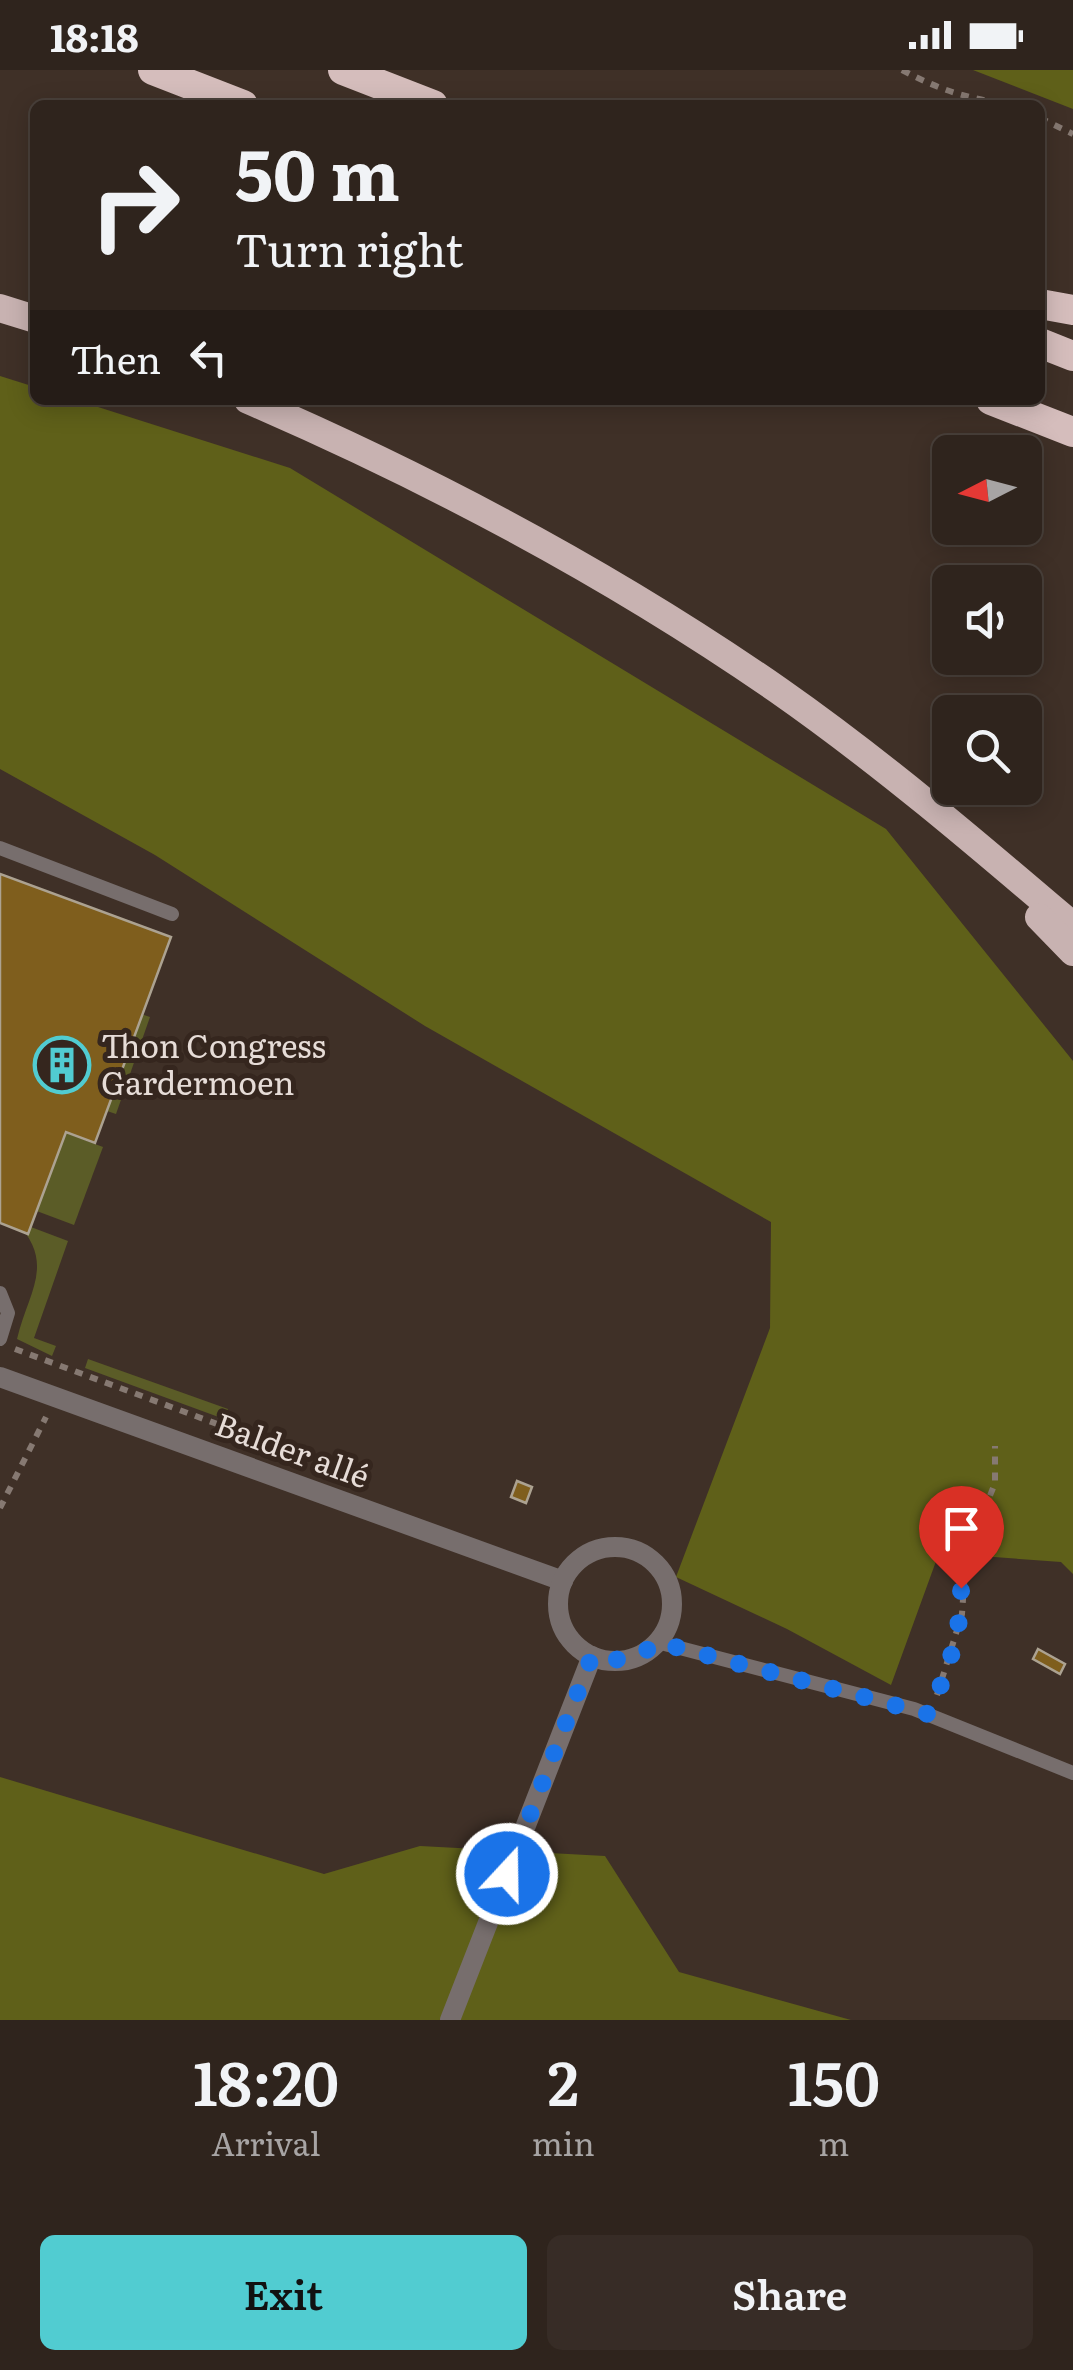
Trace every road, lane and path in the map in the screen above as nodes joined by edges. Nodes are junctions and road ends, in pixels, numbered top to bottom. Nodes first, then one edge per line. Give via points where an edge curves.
1 (153, 70) edge
2 (343, 70) edge
3 (902, 70) edge
4 (230, 100) edge
5 (419, 100) edge
6 (973, 100) edge
7 (1045, 120) edge
8 (1073, 134) edge
9 (1045, 305) edge
10 (0, 308) edge
11 (1073, 310) edge
12 (30, 318) edge
13 (1045, 345) edge
14 (1073, 356) edge
15 (259, 405) edge
16 (1005, 405) edge
17 (1073, 432) edge
18 (938, 811) junction
19 (0, 848) edge
20 (172, 914) dead end
21 (1073, 926) edge
22 (1073, 952) edge
23 (0, 1292) edge
24 (0, 1341) edge
25 (0, 1377) edge
26 (56, 1398) junction
27 (236, 1431) dead end
28 (995, 1446) dead end
29 (0, 1508) edge
30 (563, 1580) junction
31 (657, 1642) junction
32 (592, 1656) junction
33 (928, 1714) junction
34 (1073, 1773) edge
35 (450, 2020) edge

1 - 4 highway
2 - 5 highway
3 - 6 path
7 - 8 path
9 - 11 highway
10 - 12 highway
13 - 14 highway
15 - 18 highway via 395,466 604,579 779,691
16 - 17 highway
18 - 21 highway
18 - 22 highway
19 - 20 lane
23 - 24 lane via 8,1313
24 - 27 path
25 - 26 street, Balder allé
26 - 29 path
26 - 30 street, Balder allé
28 - 33 path via 995,1484 971,1537 962,1614
30 - 31 street via 590,1552 626,1548 644,1554 668,1582 672,1601
30 - 32 street via 558,1613 576,1646
31 - 32 street via 630,1659
31 - 33 lane
32 - 35 street
33 - 34 lane

